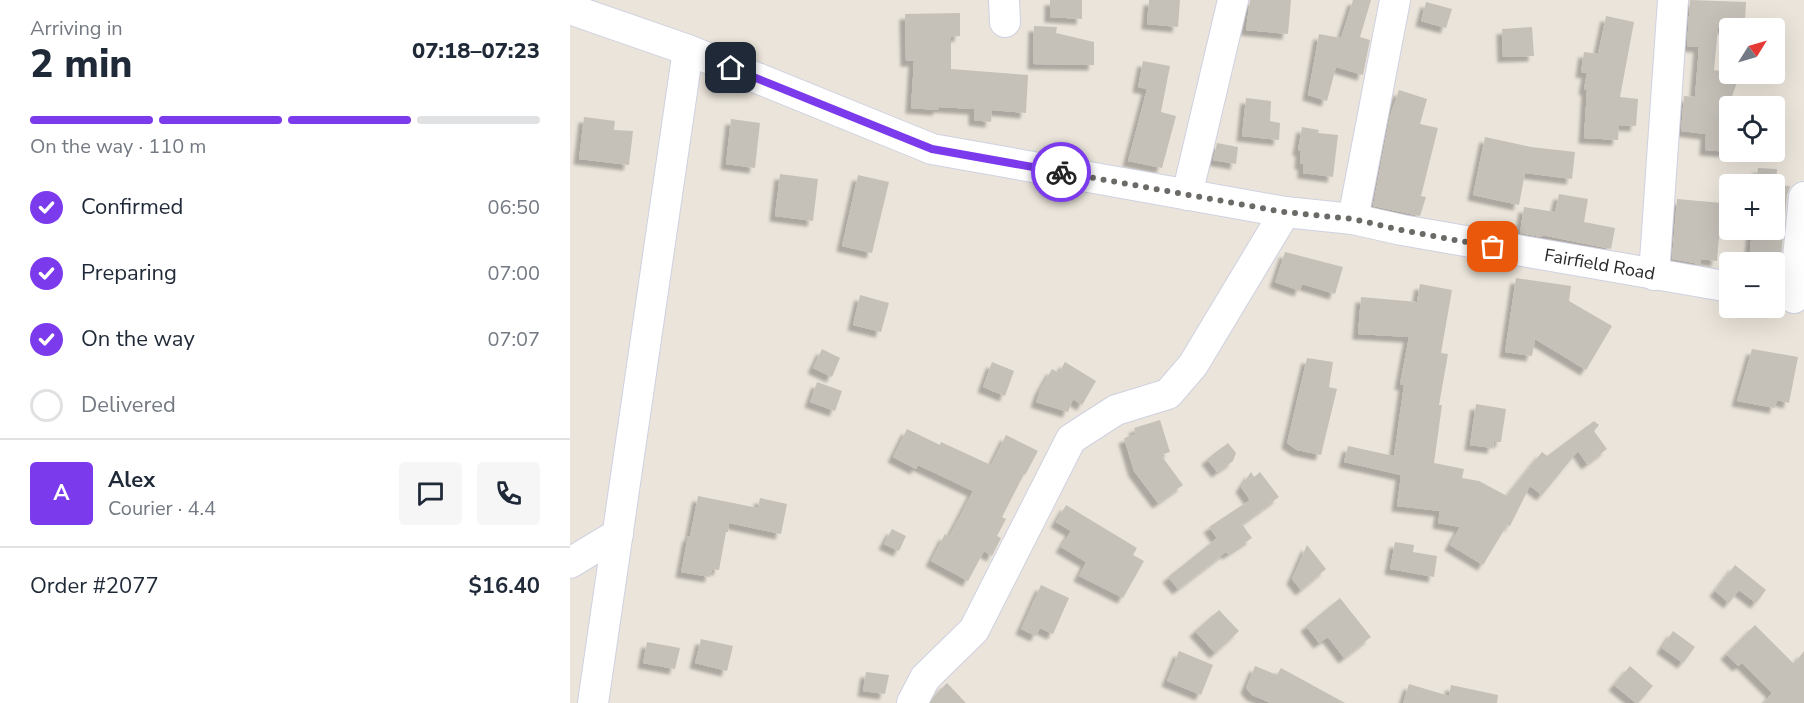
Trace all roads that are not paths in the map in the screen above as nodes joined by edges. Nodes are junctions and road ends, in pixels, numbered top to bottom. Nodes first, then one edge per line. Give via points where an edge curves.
1 (1233, 0) edge
2 (1395, 0) edge
3 (1673, 0) edge
4 (570, 9) edge
5 (688, 51) junction
6 (1187, 195) junction
7 (1804, 197) edge
8 (1284, 212) junction
9 (1353, 219) junction
10 (1654, 275) junction
11 (1719, 286) edge
12 (1791, 298) edge
13 (618, 534) junction
14 (570, 562) edge
15 (592, 703) edge
16 (912, 703) edge

1 - 6 street
2 - 9 street
3 - 10 street
4 - 5 street, Fairfield Road
5 - 6 street, Fairfield Road via 932,149
5 - 13 street
6 - 8 street, Fairfield Road
7 - 12 street
8 - 9 street, Fairfield Road
8 - 16 street via 1193,365 1168,394 1116,410 1071,439 974,630 925,678
9 - 10 street, Fairfield Road
10 - 11 street, Fairfield Road
13 - 14 street
13 - 15 street

